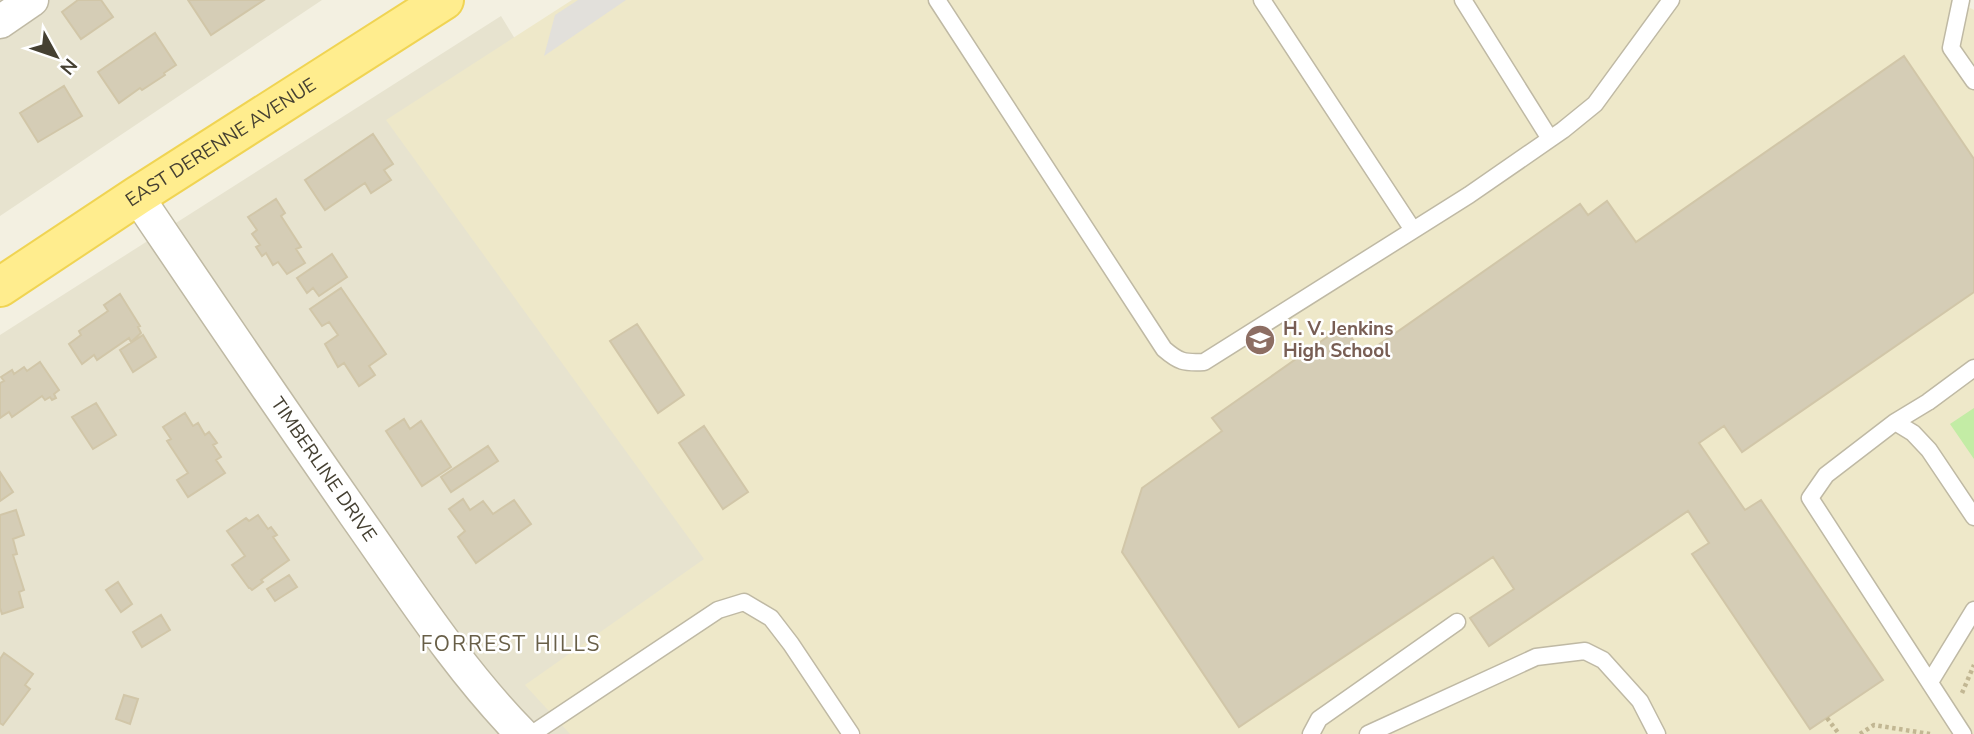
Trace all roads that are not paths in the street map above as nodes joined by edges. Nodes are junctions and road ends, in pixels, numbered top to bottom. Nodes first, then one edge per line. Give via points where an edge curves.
1 (32, 0) edge
2 (444, 0) edge
3 (937, 0) edge
4 (1262, 0) edge
5 (1463, 0) edge
6 (1671, 0) edge
7 (1961, 0) edge
8 (0, 22) edge
9 (1974, 81) edge
10 (1550, 139) junction
11 (137, 196) junction
12 (1413, 230) junction
13 (0, 287) edge
14 (1974, 368) edge
15 (1895, 422) junction
16 (1974, 517) edge
17 (1974, 610) edge
18 (1457, 622) dead end
19 (1930, 682) junction
20 (522, 734) edge
21 (532, 734) edge
22 (851, 734) edge
23 (1311, 734) edge
24 (1368, 734) edge
25 (1657, 734) edge
26 (1964, 734) edge

1 - 8 street
2 - 11 main road, EAST DERENNE AVENUE
3 - 12 lane via 1164,349 1176,359 1204,362
4 - 12 lane
5 - 10 lane
6 - 10 lane via 1595,104
7 - 9 lane via 1951,48
10 - 12 lane
11 - 13 main road, EAST DERENNE AVENUE
11 - 20 street, TIMBERLINE DRIVE via 432,625
14 - 15 lane
15 - 16 lane via 1929,450
15 - 19 lane via 1826,475 1810,498
17 - 19 lane
18 - 23 lane via 1319,719
19 - 26 lane
21 - 22 lane via 718,610 744,602 771,618
24 - 25 lane via 1536,657 1585,651 1603,660 1640,701

